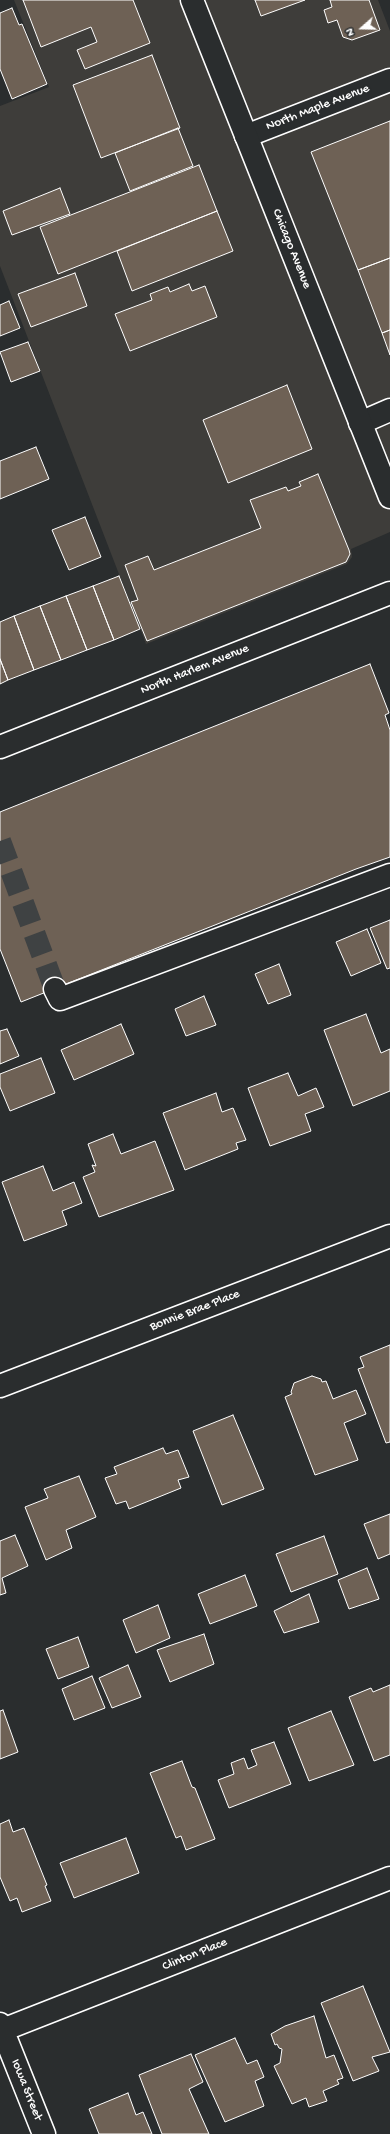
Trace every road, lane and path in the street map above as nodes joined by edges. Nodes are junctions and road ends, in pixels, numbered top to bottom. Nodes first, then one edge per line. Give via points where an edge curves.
1 (192, 0) edge
2 (390, 80) edge
3 (246, 136) junction
4 (390, 410) edge
5 (360, 423) junction
6 (390, 497) edge
7 (390, 592) edge
8 (0, 747) edge
9 (390, 875) edge
10 (55, 988) tunnel mouth
11 (390, 1236) edge
12 (0, 1386) edge
13 (390, 1878) edge
14 (1, 2029) edge
15 (44, 2134) edge

1 - 3 street, Chicago Avenue
2 - 3 street, North Maple Avenue
3 - 5 street, Chicago Avenue
4 - 5 street
5 - 6 street, Chicago Avenue
7 - 8 street, North Harlem Avenue
9 - 10 street via 60,999
11 - 12 street, Bonnie Brae Place
13 - 14 street, Clinton Place
14 - 15 street, Iowa Street

